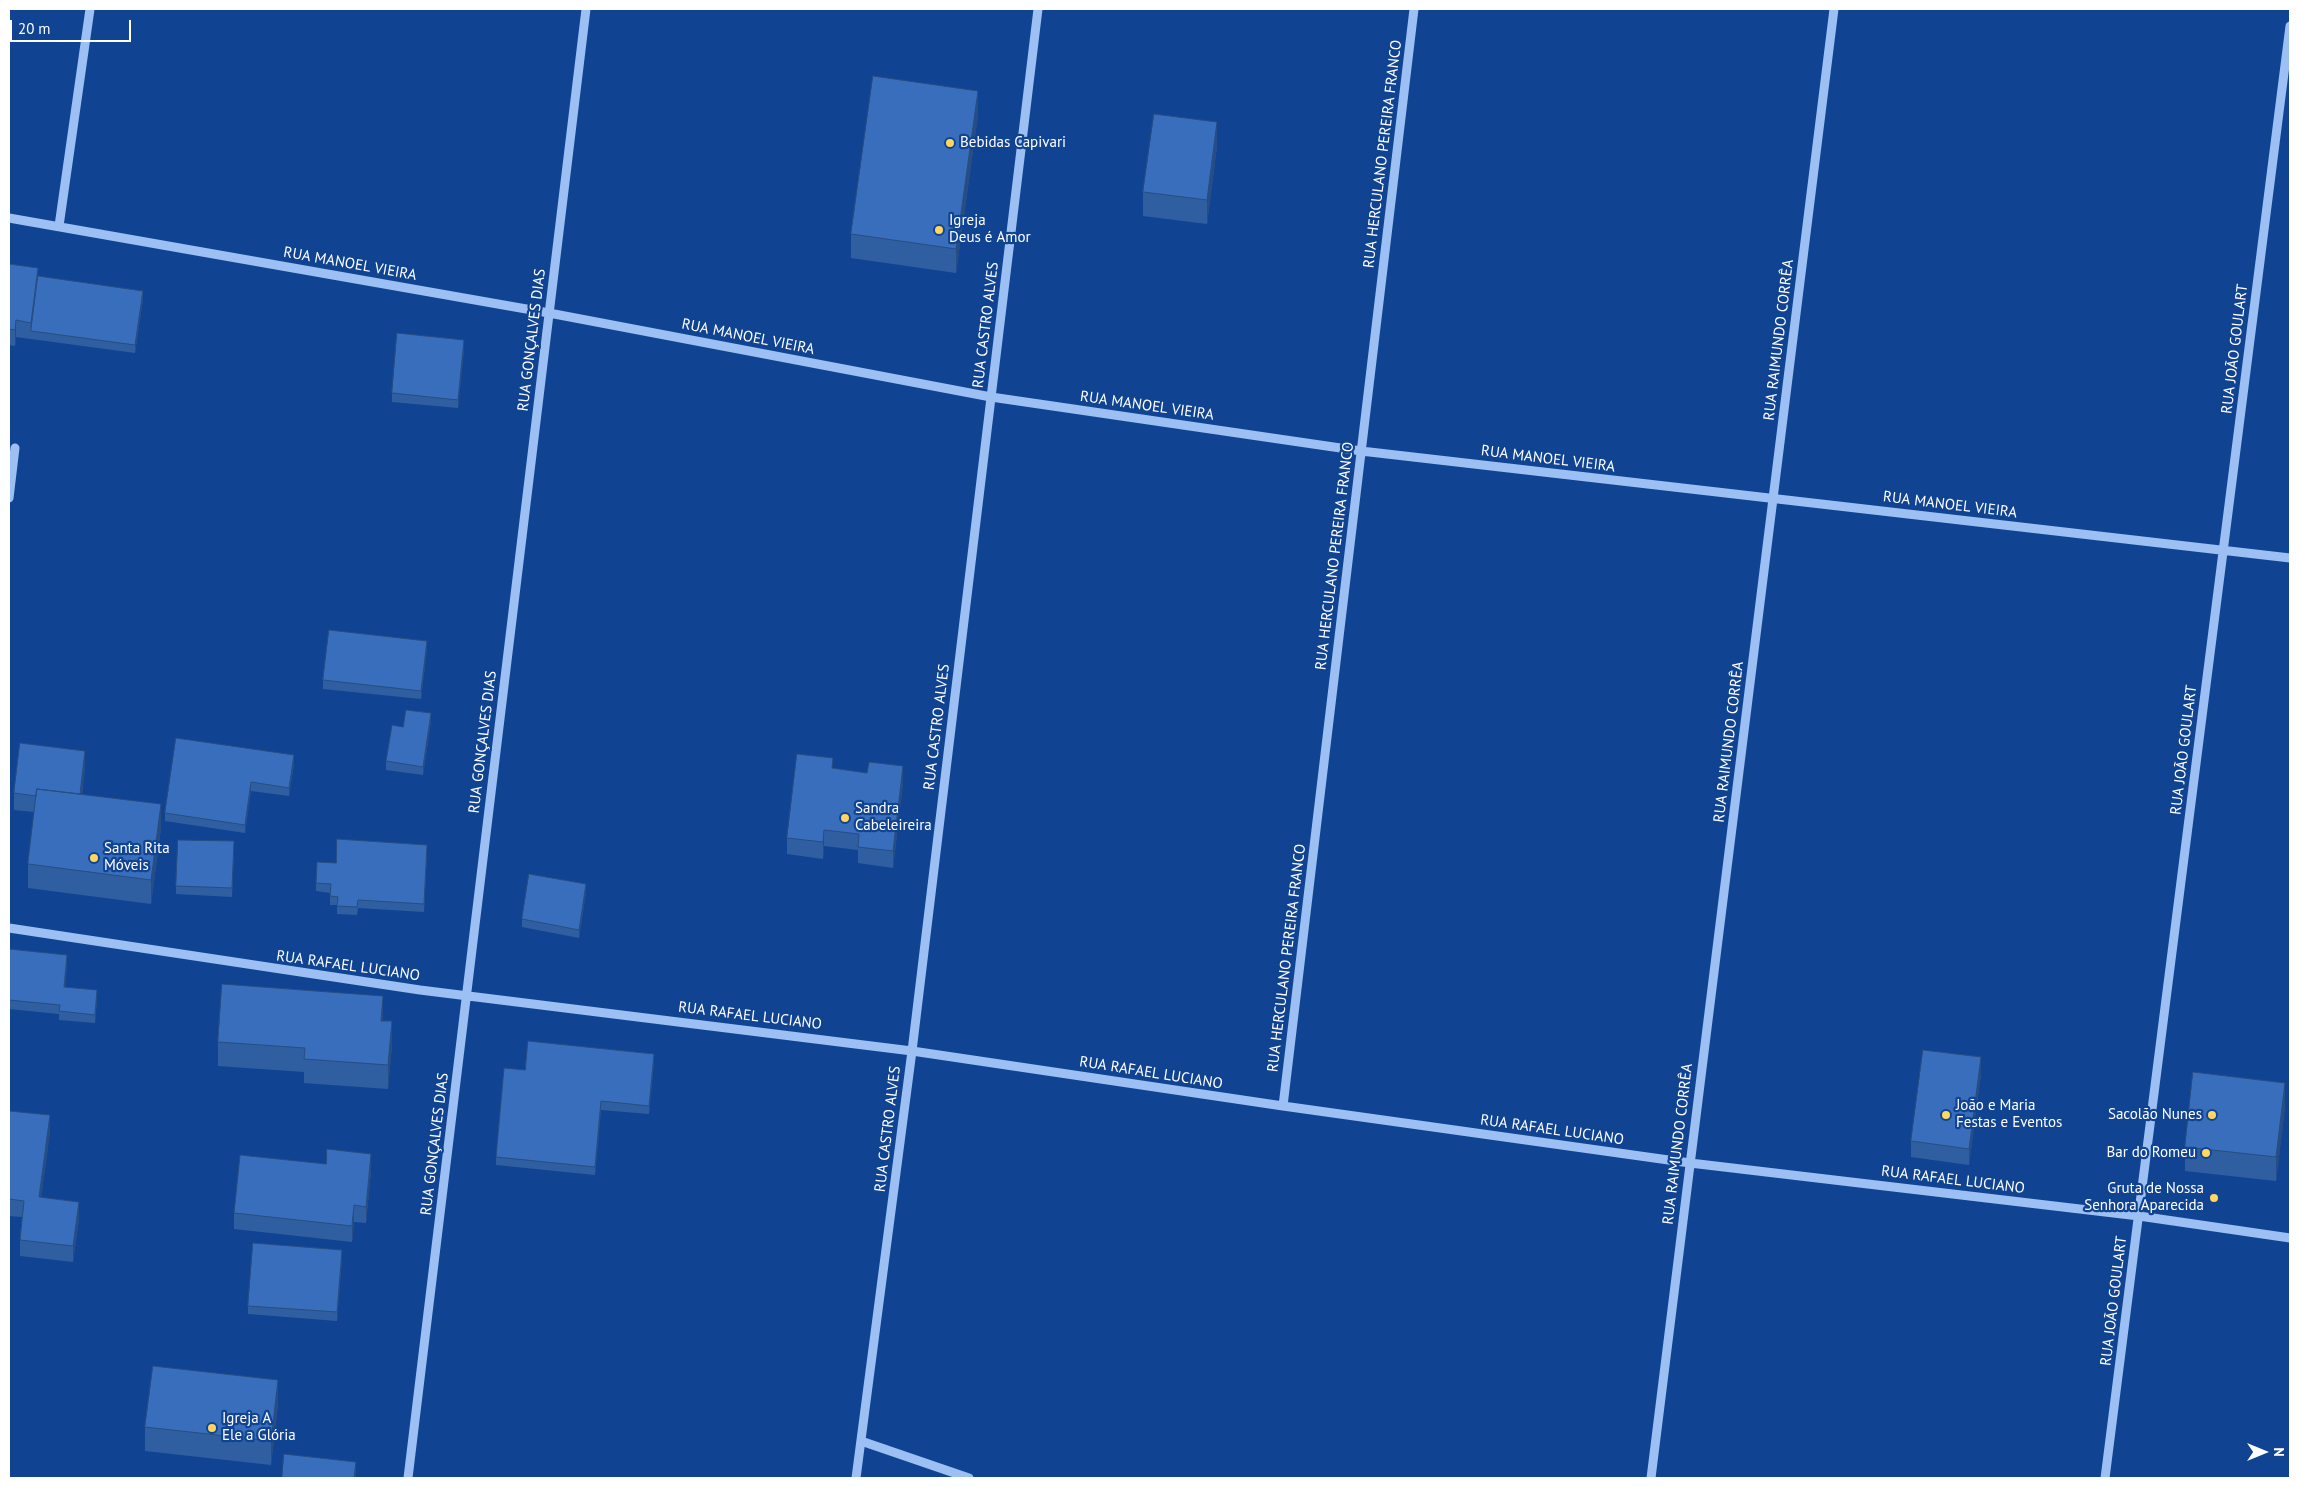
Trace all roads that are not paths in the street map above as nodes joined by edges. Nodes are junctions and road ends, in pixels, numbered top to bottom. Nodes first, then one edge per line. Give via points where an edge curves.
1 (90, 9) edge
2 (586, 9) edge
3 (1038, 9) edge
4 (1414, 9) edge
5 (1834, 9) edge
6 (2290, 26) edge
7 (9, 218) edge
8 (59, 226) junction
9 (549, 313) junction
10 (991, 397) junction
11 (15, 448) dead end
12 (1361, 451) junction
13 (9, 498) edge
14 (1773, 498) junction
15 (2224, 550) junction
16 (2290, 558) edge
17 (9, 928) edge
18 (466, 995) junction
19 (912, 1051) junction
20 (1283, 1106) junction
21 (1690, 1163) junction
22 (2139, 1216) junction
23 (2290, 1238) edge
24 (861, 1441) junction
25 (408, 1478) edge
26 (856, 1478) edge
27 (970, 1478) edge
28 (1651, 1478) edge
29 (2105, 1478) edge

1 - 8 street
2 - 9 street, RUA GONÇALVES DIAS
3 - 10 street, RUA CASTRO ALVES
4 - 12 street, RUA HERCULANO PEREIRA FRANCO
5 - 14 street, RUA RAIMUNDO CORRÊA
6 - 15 street, RUA JOÃO GOULART
7 - 8 street, RUA MANOEL VIEIRA
8 - 9 street, RUA MANOEL VIEIRA
9 - 10 street, RUA MANOEL VIEIRA
9 - 18 street, RUA GONÇALVES DIAS
10 - 12 street, RUA MANOEL VIEIRA
10 - 19 street, RUA CASTRO ALVES
11 - 13 street
12 - 14 street, RUA MANOEL VIEIRA
12 - 20 street, RUA HERCULANO PEREIRA FRANCO
14 - 15 street, RUA MANOEL VIEIRA
14 - 21 street, RUA RAIMUNDO CORRÊA
15 - 16 street, RUA MANOEL VIEIRA
15 - 22 street, RUA JOÃO GOULART
17 - 18 street, RUA RAFAEL LUCIANO
18 - 19 street, RUA RAFAEL LUCIANO
18 - 25 street, RUA GONÇALVES DIAS
19 - 20 street, RUA RAFAEL LUCIANO
19 - 24 street, RUA CASTRO ALVES
20 - 21 street, RUA RAFAEL LUCIANO
21 - 22 street, RUA RAFAEL LUCIANO
21 - 28 street, RUA RAIMUNDO CORRÊA
22 - 23 street, RUA RAFAEL LUCIANO
22 - 29 street, RUA JOÃO GOULART
24 - 26 street, RUA CASTRO ALVES
24 - 27 street

